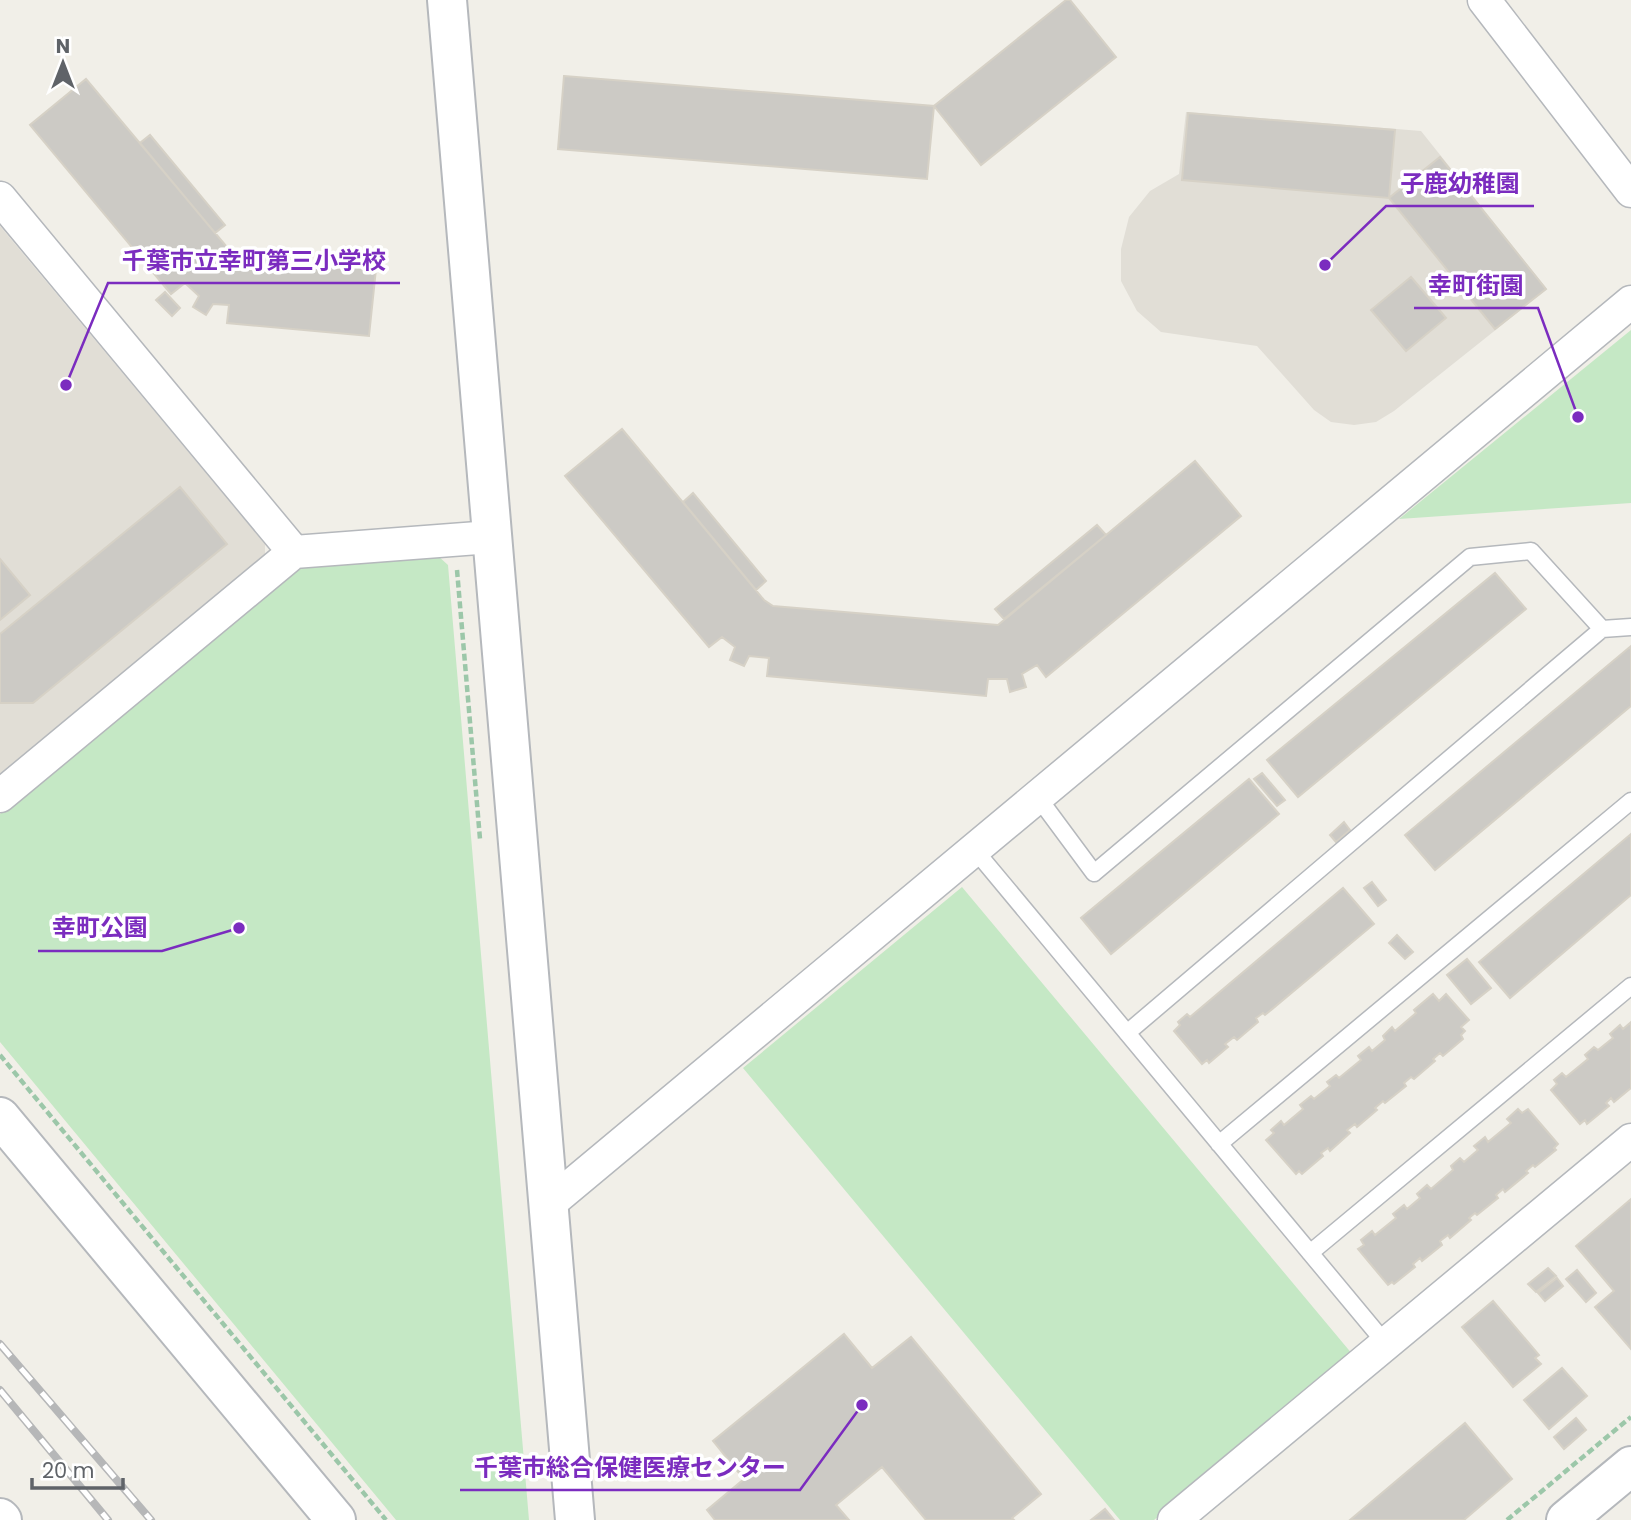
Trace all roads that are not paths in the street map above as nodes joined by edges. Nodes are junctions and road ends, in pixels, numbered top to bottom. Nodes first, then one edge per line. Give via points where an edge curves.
1 (447, 0) edge
2 (1484, 0) edge
3 (1631, 191) edge
4 (0, 198) edge
5 (1631, 302) edge
6 (491, 537) junction
7 (294, 552) junction
8 (1631, 627) edge
9 (1602, 629) junction
10 (0, 796) edge
11 (1037, 796) junction
12 (1631, 801) edge
13 (974, 849) junction
14 (1631, 985) edge
15 (1127, 1033) junction
16 (0, 1117) edge
17 (1631, 1140) edge
18 (1219, 1144) junction
19 (549, 1204) junction
20 (1310, 1253) junction
21 (1386, 1344) junction
22 (1631, 1466) edge
23 (336, 1520) edge
24 (575, 1520) edge
25 (1174, 1520) edge
26 (1566, 1520) edge

1 - 6 street
2 - 3 street
4 - 7 street
5 - 11 street
6 - 7 street
6 - 19 street
7 - 10 street
8 - 9 lane
9 - 11 lane via 1531,551 1470,557 1094,873
9 - 15 lane
11 - 13 street
12 - 18 lane
13 - 15 lane
13 - 19 street
14 - 20 lane
15 - 18 lane
16 - 23 street
17 - 21 street
18 - 20 lane
19 - 24 street
20 - 21 lane
21 - 25 street
22 - 26 street

